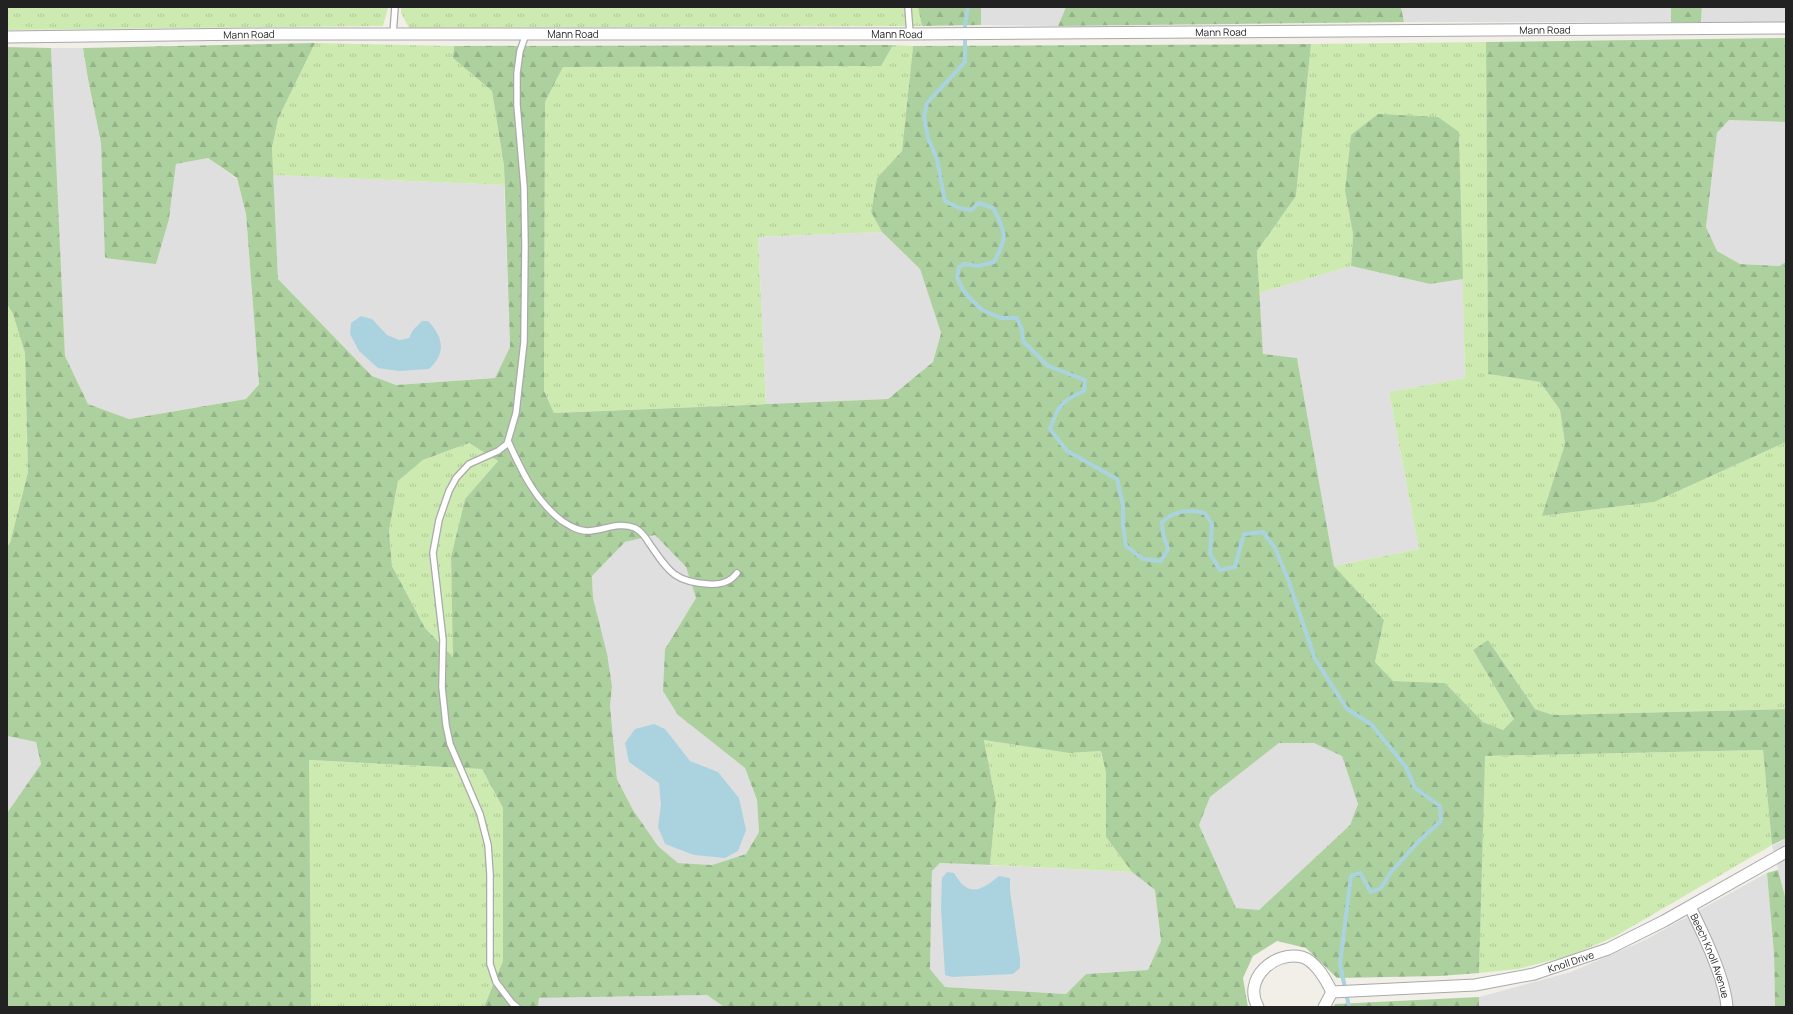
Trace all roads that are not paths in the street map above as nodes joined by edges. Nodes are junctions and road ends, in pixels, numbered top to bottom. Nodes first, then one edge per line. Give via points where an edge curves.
1 (395, 7) edge
2 (908, 7) edge
3 (1786, 28) edge
4 (393, 34) junction
5 (526, 34) junction
6 (910, 34) junction
7 (7, 37) edge
8 (508, 441) junction
9 (738, 573) dead end
10 (1786, 852) edge
11 (1690, 907) junction
12 (1332, 992) junction
13 (517, 1007) edge
14 (1258, 1007) edge
15 (1324, 1007) edge
16 (1727, 1007) edge

1 - 4 lane
2 - 6 lane
3 - 6 street, Mann Road
4 - 5 street, Mann Road
4 - 7 street, Mann Road
5 - 6 street, Mann Road
5 - 8 lane via 520,51 517,73 524,187 524,342 516,413
8 - 9 lane via 526,479 541,501 568,525 589,532 612,526 634,528 647,539 671,572 679,579 692,583 718,585 733,579
8 - 13 lane via 504,447 469,464 456,478 439,520 433,553 443,640 442,687 446,725 450,744 480,814 488,844 490,964 496,982
10 - 11 street, Knoll Drive
11 - 12 street, Knoll Drive via 1608,949 1534,974 1475,985
11 - 16 street, Beech Knoll Avenue via 1703,932 1726,995
12 - 14 street via 1321,972 1303,958 1286,956 1270,962 1258,975 1254,990
12 - 15 street

